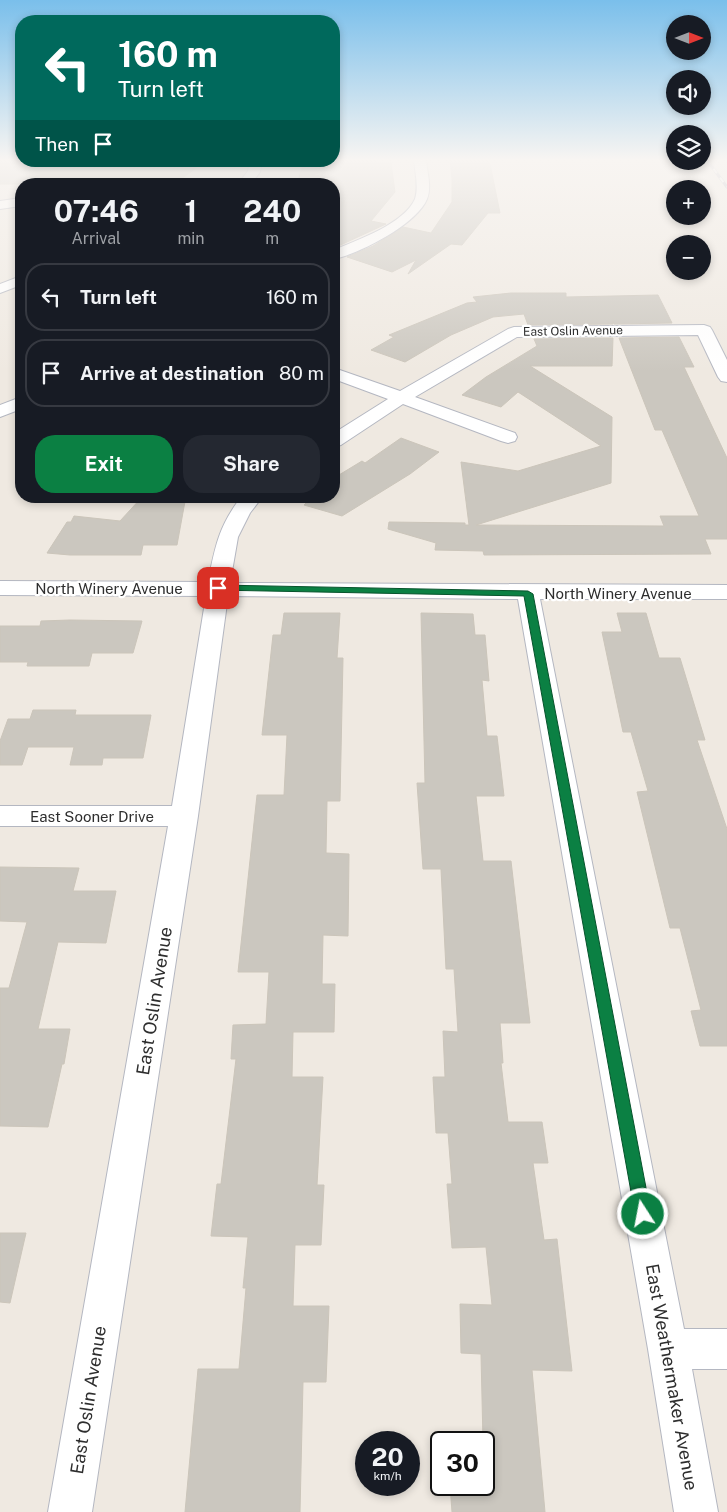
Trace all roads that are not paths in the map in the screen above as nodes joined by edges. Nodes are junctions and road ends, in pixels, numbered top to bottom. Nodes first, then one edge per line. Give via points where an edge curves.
1 (387, 231) edge
2 (340, 252) edge
3 (15, 283) edge
4 (0, 289) edge
5 (340, 375) edge
6 (727, 377) edge
7 (401, 398) junction
8 (15, 405) edge
9 (0, 412) edge
10 (340, 437) edge
11 (508, 437) dead end
12 (247, 503) edge
13 (0, 588) edge
14 (218, 588) junction
15 (727, 592) edge
16 (528, 594) junction
17 (0, 816) edge
18 (184, 816) junction
19 (668, 1349) junction
20 (727, 1349) edge
21 (70, 1512) edge
22 (696, 1512) edge

1 - 2 street
3 - 4 street
5 - 7 street
6 - 7 street, East Oslin Avenue via 704,330 514,332
7 - 10 street, East Oslin Avenue
7 - 11 street
8 - 9 street
12 - 14 street, East Oslin Avenue via 228,536
13 - 14 street, North Winery Avenue
14 - 16 street, North Winery Avenue
14 - 18 street, East Oslin Avenue
15 - 16 street, North Winery Avenue
16 - 19 street, East Weathermaker Avenue
17 - 18 street, East Sooner Drive
18 - 21 street, East Oslin Avenue
19 - 20 street
19 - 22 street, East Weathermaker Avenue

